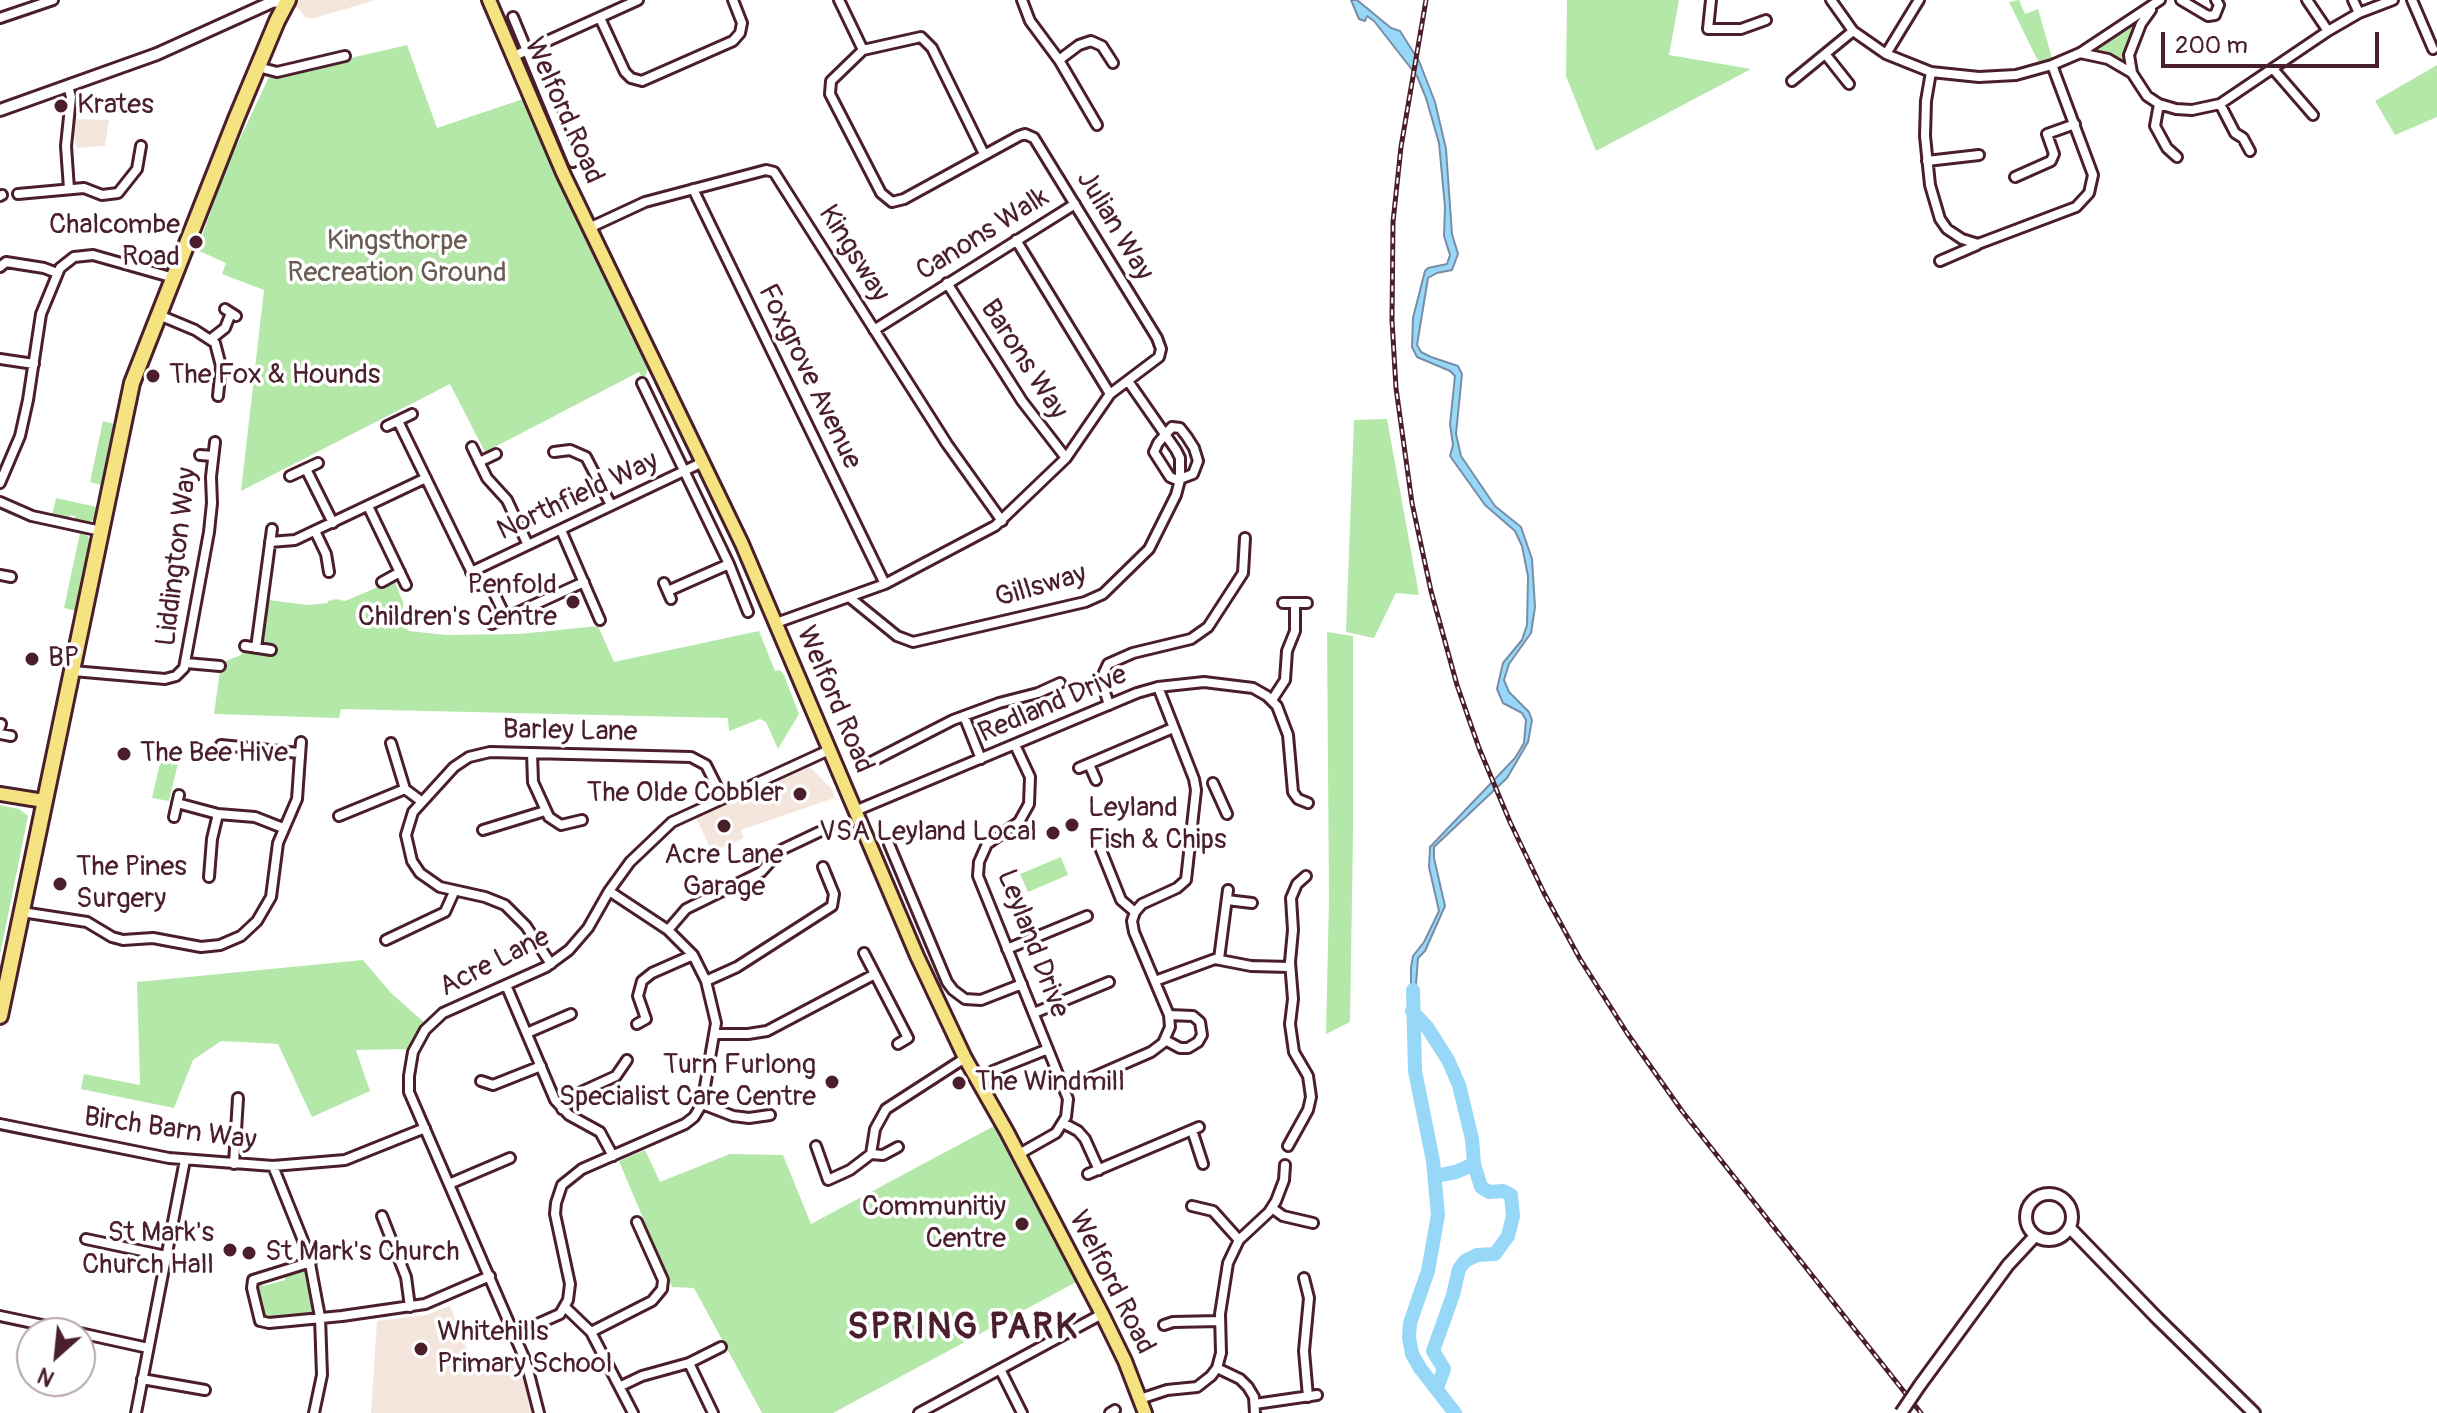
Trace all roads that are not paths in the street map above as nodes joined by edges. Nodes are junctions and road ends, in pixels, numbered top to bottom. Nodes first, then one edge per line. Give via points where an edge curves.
1 (53, 0) edge
2 (288, 0) edge
3 (489, 0) edge
4 (638, 0) edge
5 (733, 0) edge
6 (839, 0) edge
7 (1022, 0) edge
8 (1711, 0) edge
9 (1831, 0) edge
10 (1919, 0) edge
11 (2181, 0) edge
12 (2216, 0) edge
13 (2307, 0) edge
14 (2353, 0) edge
15 (2393, 0) edge
16 (2412, 0) edge
17 (2157, 3) edge
18 (2359, 13) junction
19 (513, 17) dead end
20 (0, 18) edge
21 (600, 18) junction
22 (1766, 20) dead end
23 (1853, 31) junction
24 (2328, 31) junction
25 (2433, 49) dead end
26 (863, 50) junction
27 (526, 51) junction
28 (2080, 53) junction
29 (1886, 54) junction
30 (1826, 55) junction
31 (345, 56) dead end
32 (512, 57) junction
33 (1059, 60) junction
34 (1113, 63) dead end
35 (2052, 65) junction
36 (258, 67) junction
37 (2274, 70) junction
38 (1931, 72) junction
39 (2132, 73) junction
40 (1792, 81) dead end
41 (1849, 84) dead end
42 (68, 86) junction
43 (2159, 104) junction
44 (2220, 104) junction
45 (0, 110) edge
46 (2313, 115) dead end
47 (2075, 124) junction
48 (1097, 125) dead end
49 (136, 150) dead end
50 (2250, 151) dead end
51 (984, 154) junction
52 (1979, 155) dead end
53 (2177, 157) dead end
54 (1927, 161) junction
55 (573, 162) dead end
56 (2015, 177) dead end
57 (69, 189) junction
58 (693, 189) junction
59 (18, 194) dead end
60 (1075, 204) junction
61 (589, 228) junction
62 (1016, 240) junction
63 (1978, 244) junction
64 (1940, 261) dead end
65 (3, 262) edge
66 (57, 273) junction
67 (174, 278) junction
68 (947, 283) junction
69 (231, 313) dead end
70 (159, 315) junction
71 (874, 330) junction
72 (211, 339) junction
73 (0, 359) edge
74 (34, 364) junction
75 (209, 371) dead end
76 (221, 371) junction
77 (1128, 381) junction
78 (642, 383) dead end
79 (1110, 394) junction
80 (218, 396) dead end
81 (412, 414) dead end
82 (398, 421) junction
83 (387, 426) dead end
84 (1165, 434) junction
85 (215, 442) dead end
86 (472, 447) dead end
87 (554, 452) dead end
88 (496, 454) dead end
89 (200, 455) dead end
90 (213, 456) junction
91 (1066, 458) junction
92 (479, 462) junction
93 (703, 462) junction
94 (318, 463) dead end
95 (306, 469) junction
96 (685, 470) junction
97 (290, 476) dead end
98 (426, 478) junction
99 (1180, 480) junction
100 (0, 483) edge
101 (0, 502) edge
102 (611, 505) junction
103 (368, 506) junction
104 (1002, 521) junction
105 (333, 523) junction
106 (272, 529) dead end
107 (561, 530) junction
108 (101, 531) junction
109 (315, 531) junction
110 (1245, 538) dead end
111 (270, 542) junction
112 (528, 545) junction
113 (1233, 552) dead end
114 (1245, 553) junction
115 (729, 564) junction
116 (329, 572) dead end
117 (400, 572) junction
118 (471, 572) junction
119 (0, 575) edge
120 (11, 577) dead end
121 (382, 582) dead end
122 (584, 582) junction
123 (885, 584) junction
124 (406, 585) dead end
125 (478, 585) dead end
126 (667, 591) dead end
127 (495, 595) dead end
128 (849, 597) junction
129 (1283, 603) dead end
130 (1295, 603) junction
131 (1307, 603) dead end
132 (748, 612) dead end
133 (506, 618) junction
134 (600, 620) dead end
135 (776, 623) junction
136 (492, 624) dead end
137 (245, 646) dead end
138 (256, 648) junction
139 (271, 650) dead end
140 (186, 663) junction
141 (220, 666) dead end
142 (73, 671) junction
143 (1060, 683) dead end
144 (1158, 687) junction
145 (1272, 700) junction
146 (1109, 705) junction
147 (964, 716) junction
148 (1173, 728) junction
149 (0, 734) edge
150 (11, 736) dead end
151 (301, 742) dead end
152 (391, 743) dead end
153 (220, 744) dead end
154 (1015, 745) junction
155 (829, 750) junction
156 (299, 753) junction
157 (532, 753) junction
158 (981, 759) junction
159 (867, 764) dead end
160 (1089, 764) junction
161 (1079, 768) dead end
162 (1096, 780) dead end
163 (405, 789) junction
164 (1207, 792) junction
165 (0, 794) edge
166 (722, 797) junction
167 (44, 801) junction
168 (421, 801) junction
169 (1291, 808) dead end
170 (545, 811) junction
171 (855, 811) junction
172 (218, 814) junction
173 (1227, 814) dead end
174 (339, 816) dead end
175 (174, 817) dead end
176 (582, 820) dead end
177 (283, 828) junction
178 (483, 830) dead end
179 (819, 832) dead end
180 (1095, 835) dead end
181 (889, 844) dead end
182 (823, 867) dead end
183 (1306, 876) dead end
184 (209, 877) dead end
185 (609, 891) junction
186 (454, 892) junction
187 (1252, 903) dead end
188 (22, 912) junction
189 (1135, 912) junction
190 (1087, 916) dead end
191 (668, 930) junction
192 (386, 940) dead end
193 (1007, 949) junction
194 (864, 953) dead end
195 (693, 955) junction
196 (1219, 959) junction
197 (551, 964) junction
198 (1290, 967) junction
199 (875, 974) junction
200 (706, 981) junction
201 (1155, 981) junction
202 (1109, 982) dead end
203 (1022, 984) junction
204 (506, 985) junction
205 (1034, 1013) junction
206 (571, 1014) dead end
207 (1169, 1015) junction
208 (0, 1016) edge
209 (637, 1024) dead end
210 (527, 1033) junction
211 (715, 1034) junction
212 (1165, 1040) junction
213 (898, 1044) dead end
214 (1048, 1049) junction
215 (965, 1058) junction
216 (627, 1060) dead end
217 (541, 1066) junction
218 (993, 1071) dead end
219 (481, 1081) dead end
220 (1066, 1089) junction
221 (238, 1098) dead end
222 (702, 1104) junction
223 (562, 1109) junction
224 (770, 1115) dead end
225 (1063, 1123) junction
226 (0, 1124) edge
227 (425, 1128) junction
228 (816, 1146) dead end
229 (1288, 1146) dead end
230 (898, 1147) dead end
231 (871, 1154) junction
232 (1019, 1154) junction
233 (613, 1156) junction
234 (510, 1158) dead end
235 (185, 1160) junction
236 (234, 1164) junction
237 (1203, 1164) dead end
238 (1285, 1165) dead end
239 (273, 1166) junction
240 (1099, 1170) junction
241 (1088, 1174) dead end
242 (449, 1184) junction
243 (1192, 1206) dead end
244 (1272, 1208) junction
245 (382, 1216) dead end
246 (637, 1222) dead end
247 (1313, 1223) dead end
248 (2070, 1228) junction
249 (2035, 1236) junction
250 (86, 1239) dead end
251 (1239, 1240) junction
252 (166, 1256) junction
253 (311, 1262) junction
254 (490, 1276) junction
255 (1304, 1278) dead end
256 (410, 1307) junction
257 (565, 1307) junction
258 (1102, 1314) junction
259 (320, 1317) junction
260 (1219, 1321) junction
261 (1164, 1325) dead end
262 (591, 1332) junction
263 (515, 1334) junction
264 (96, 1337) edge
265 (721, 1347) dead end
266 (148, 1348) junction
267 (689, 1363) junction
268 (1217, 1368) junction
269 (1000, 1369) junction
270 (142, 1379) junction
271 (621, 1386) junction
272 (205, 1390) dead end
273 (1140, 1399) junction
274 (1255, 1409) edge
275 (136, 1413) edge
276 (314, 1413) edge
277 (539, 1413) edge
278 (633, 1413) edge
279 (713, 1413) edge
280 (919, 1413) edge
281 (1022, 1413) edge
282 (1145, 1413) edge
283 (1901, 1413) edge
284 (2254, 1413) edge

1 - 20 street
2 - 36 highway
2 - 42 street
3 - 32 main road, Welford Road
4 - 21 street
5 - 21 street via 742,23 733,41 642,81 625,72
6 - 26 street
7 - 33 street via 1030,21
8 - 22 street via 1708,29 1741,29
9 - 23 street
10 - 29 street
11 - 12 street via 2208,16 2215,15
13 - 24 street
14 - 18 street
15 - 18 street
16 - 25 street
17 - 28 street
17 - 39 street via 2141,24 2129,55
18 - 24 street
19 - 27 street, Welford Road
21 - 27 street
23 - 29 street
23 - 30 street
24 - 37 street
26 - 51 street via 925,39
26 - 51 street via 833,78 829,89 884,197 892,202 904,199
27 - 32 street
27 - 55 street, Welford Road
28 - 35 street
28 - 39 street via 2108,59
29 - 38 street
30 - 40 street
30 - 41 street
31 - 36 street via 277,72
32 - 61 main road, Welford Road
33 - 34 street via 1091,41 1102,46
33 - 48 street
35 - 38 street via 2016,75
35 - 47 street
36 - 67 highway
37 - 44 street
37 - 46 street
38 - 54 street
39 - 43 street
42 - 45 street
42 - 57 street
43 - 44 street via 2192,110
43 - 53 street via 2155,126
44 - 50 street
47 - 56 street via 2047,134 2051,161
47 - 63 street via 2093,175 2089,193 2076,207
49 - 57 street via 137,169 118,193
51 - 60 street, Julian Way via 1029,135
52 - 54 street
54 - 63 street via 1940,219 1954,235
57 - 59 street
58 - 61 street, Kingsway via 645,202
58 - 71 street, Kingsway via 774,172
58 - 123 street, Foxgrove Avenue
60 - 62 street, Canons Walk
60 - 77 street, Julian Way via 1159,342 1158,360
61 - 93 main road, Welford Road
62 - 68 street, Canons Walk
62 - 79 street
63 - 64 street
65 - 66 street
66 - 67 street via 74,257 93,255
66 - 74 street via 41,314
67 - 70 highway
68 - 71 street, Canons Walk
68 - 91 street, Barons Way via 1022,401
69 - 72 street via 225,328
70 - 72 street
70 - 108 highway via 132,383
71 - 104 street, Kingsway
72 - 76 street
73 - 74 street
74 - 100 street via 20,436
75 - 76 street
76 - 80 street
77 - 79 street
77 - 84 street
78 - 96 street
79 - 91 street
81 - 82 street
82 - 83 street
82 - 98 street, Northfield Way
84 - 99 street via 1180,458
84 - 99 street via 1154,454 1170,477
84 - 99 street, Gillsway via 1180,428 1196,452 1195,472
85 - 90 street, Liddington Way
86 - 92 street
87 - 102 street via 584,450
88 - 92 street
89 - 90 street, Liddington Way
90 - 140 street, Liddington Way via 210,523
91 - 104 street
92 - 112 street via 507,500
93 - 96 street, Northfield Way
93 - 135 main road, Welford Road
94 - 95 street
95 - 97 street
95 - 105 street
96 - 102 street, Northfield Way
96 - 115 street
98 - 103 street
98 - 118 street, Northfield Way
99 - 128 street, Gillsway via 1149,549 1096,598 913,642 897,636
101 - 108 street via 32,516
102 - 107 street, Northfield Way
103 - 105 street
103 - 117 street
104 - 123 street
105 - 109 street
106 - 111 street
107 - 112 street, Northfield Way
107 - 122 street
108 - 142 highway
109 - 111 street via 291,541
109 - 116 street
110 - 114 street
111 - 138 street
112 - 118 street, Northfield Way
113 - 114 street
114 - 146 street via 1240,577 1202,632 1108,664 1101,679
115 - 126 street
115 - 132 street
117 - 121 street
117 - 124 street
118 - 125 street, Northfield Way
119 - 120 street
122 - 133 street
122 - 134 street
123 - 128 street
127 - 133 street
128 - 135 street
129 - 130 street
130 - 131 street
130 - 145 street via 1285,680
133 - 136 street
135 - 155 main road, Welford Road
137 - 138 street
138 - 139 street
140 - 141 street, Liddington Way
140 - 142 street, Liddington Way via 168,679
142 - 167 highway
143 - 147 street
144 - 145 street, Redland Drive via 1231,684 1253,688
144 - 146 street, Redland Drive
144 - 148 street
145 - 169 street via 1285,722 1292,789 1303,801
146 - 154 street, Redland Drive
147 - 158 street
147 - 159 street
148 - 160 street
148 - 164 street via 1194,779
149 - 150 street
151 - 156 street
152 - 163 street
153 - 156 street
154 - 158 street, Redland Drive
154 - 193 street, Leyland Drive via 1030,777 1029,804 1019,822 987,844 978,869
155 - 166 street, Acre Lane
155 - 171 main road, Welford Road
156 - 177 street via 297,799
157 - 166 street, Barley Lane via 691,757 706,765
157 - 168 street, Barley Lane via 469,757
157 - 170 street via 533,782
158 - 171 street, Redland Drive
160 - 161 street
160 - 162 street
163 - 168 street
163 - 174 street
164 - 173 street
164 - 189 street via 1186,880
165 - 167 main road
166 - 185 street, Acre Lane via 664,827
167 - 188 highway
168 - 186 street, Barley Lane via 407,827 408,853 426,878
170 - 176 street via 561,825
170 - 178 street
171 - 215 main road, Welford Road
172 - 175 street via 178,799
172 - 177 street via 248,816
172 - 184 street
177 - 188 street via 265,911 248,931 220,945 117,939 87,922
179 - 191 street via 781,850 761,872 686,909
180 - 189 street via 1121,900
181 - 203 street via 953,990 965,999 981,1000
182 - 200 street via 834,894 832,906
183 - 198 street via 1291,898
185 - 191 street
185 - 197 street, Acre Lane via 579,939
186 - 192 street via 442,915
186 - 197 street, Barley Lane via 505,905
187 - 196 street via 1228,895
188 - 208 highway
189 - 201 street via 1134,932
190 - 193 street
191 - 195 street
193 - 203 street, Leyland Drive
194 - 199 street
195 - 200 street
195 - 209 street via 642,981 638,996 646,1019
196 - 198 street
196 - 201 street
197 - 204 street, Acre Lane
198 - 229 street via 1292,1042 1308,1076 1311,1097
199 - 211 street via 767,1031
199 - 213 street via 908,1038
200 - 211 street
201 - 207 street
202 - 205 street
203 - 205 street, Leyland Drive
204 - 210 street
204 - 227 street, Acre Lane via 443,1013 425,1030 410,1064 408,1084
205 - 214 street, Leyland Drive
206 - 210 street
207 - 212 street
207 - 212 street via 1193,1016 1202,1035 1188,1048
210 - 217 street
211 - 222 street
212 - 220 street via 1151,1052
214 - 218 street
214 - 220 street, Leyland Drive
215 - 231 street via 886,1109 875,1129
215 - 232 main road, Welford Road
216 - 223 street via 616,1076 581,1092
217 - 219 street via 493,1085
217 - 223 street
220 - 225 street, Leyland Drive
221 - 236 street
222 - 224 street via 733,1116
222 - 233 street via 685,1124
223 - 233 street via 600,1132
225 - 232 street via 1050,1138
225 - 240 street via 1085,1139
226 - 235 street, Birch Barn Way
227 - 239 street, Birch Barn Way via 345,1160
227 - 242 street, Acre Lane
228 - 231 street via 828,1180
230 - 231 street
232 - 258 main road, Welford Road
233 - 257 street via 568,1178 558,1193 556,1226 570,1284
234 - 242 street
235 - 236 street, Birch Barn Way
235 - 252 street
236 - 239 street, Birch Barn Way
237 - 240 street via 1196,1129
238 - 244 street
239 - 253 street
240 - 241 street
242 - 254 street, Acre Lane
243 - 251 street via 1213,1211
244 - 247 street
244 - 251 street
245 - 256 street via 406,1277
246 - 262 street via 663,1280 662,1289 652,1301
248 - 249 street via 2050,1241
248 - 249 street via 2072,1214 2066,1201 2045,1194 2028,1208 2026,1223
248 - 284 street
249 - 283 street, bridge via 2008,1265
250 - 252 street
251 - 260 street via 1227,1268
252 - 266 street
253 - 259 street
253 - 259 street via 258,1277 252,1288 263,1322
254 - 256 street
254 - 263 street, Acre Lane
255 - 274 street via 1309,1307 1304,1351 1313,1396
256 - 259 street
257 - 262 street
257 - 263 street
258 - 269 street
258 - 273 main road, Welford Road
259 - 276 street via 322,1375
260 - 261 street
260 - 268 street
262 - 271 street
263 - 277 street, Acre Lane
264 - 266 street
265 - 267 street
266 - 270 street
267 - 271 street
267 - 279 street
268 - 273 street via 1197,1387
268 - 274 street via 1244,1382
269 - 280 street
269 - 281 street
270 - 272 street
270 - 275 street
271 - 278 street
273 - 282 main road, Welford Road

